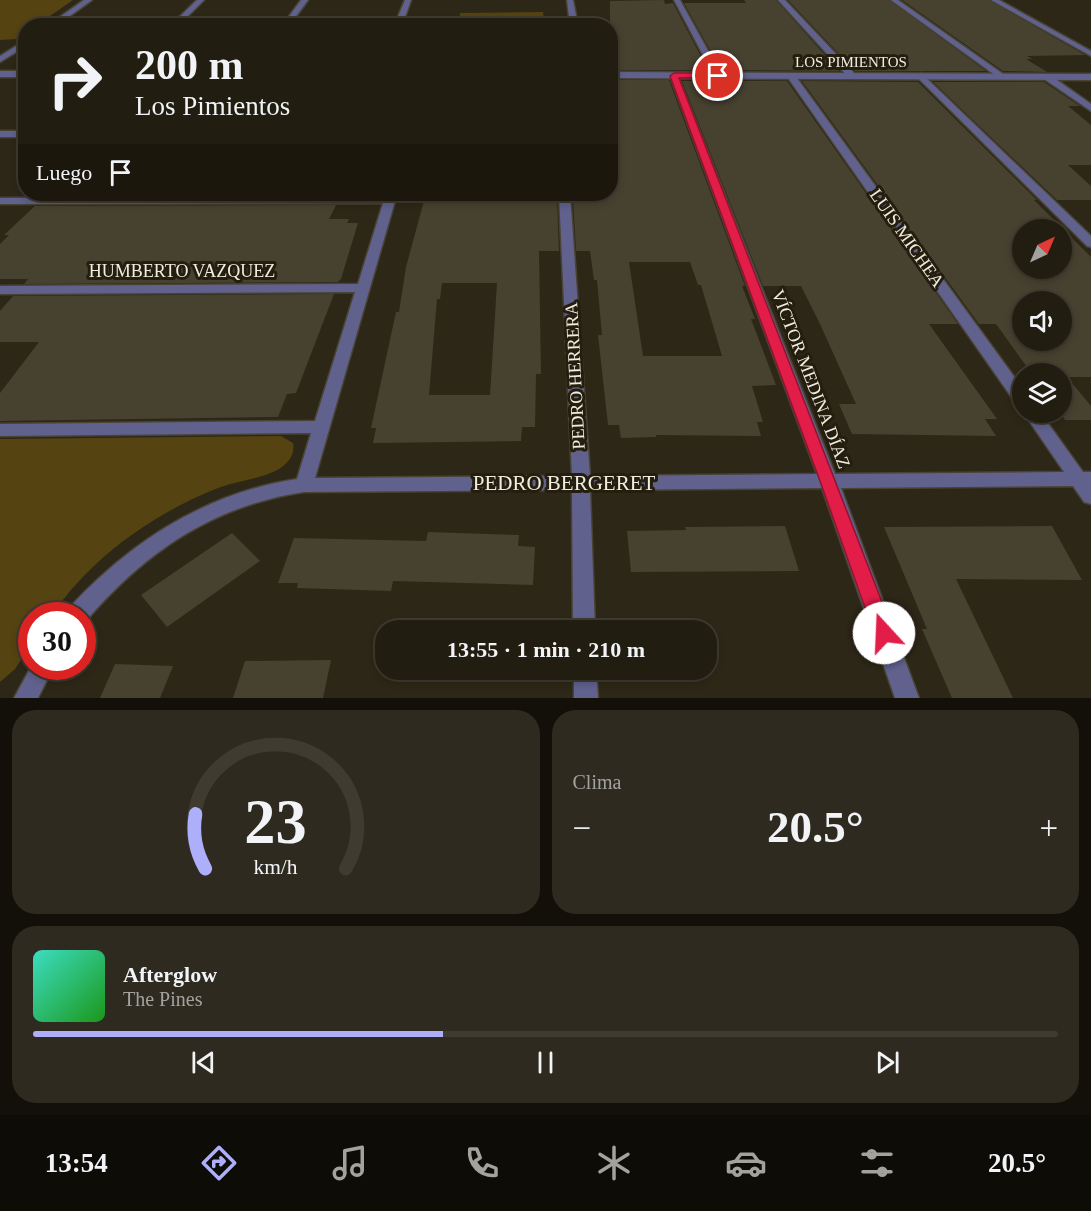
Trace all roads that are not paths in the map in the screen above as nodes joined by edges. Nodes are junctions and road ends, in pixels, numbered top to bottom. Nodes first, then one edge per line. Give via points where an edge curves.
1 (89, 0) edge
2 (201, 0) edge
3 (305, 0) edge
4 (408, 0) edge
5 (570, 0) edge
6 (677, 0) edge
7 (781, 0) edge
8 (894, 0) edge
9 (994, 0) edge
10 (62, 18) edge
11 (182, 18) edge
12 (291, 18) edge
13 (401, 18) edge
14 (573, 18) edge
15 (18, 48) edge
16 (1091, 54) edge
17 (0, 60) edge
18 (0, 74) edge
19 (18, 74) edge
20 (618, 75) edge
21 (674, 76) junction
22 (718, 76) junction
23 (791, 76) junction
24 (852, 76) junction
25 (921, 76) junction
26 (1002, 76) junction
27 (1047, 76) junction
28 (1091, 77) edge
29 (1091, 108) edge
30 (0, 134) edge
31 (18, 134) edge
32 (0, 201) edge
33 (18, 201) edge
34 (390, 201) edge
35 (565, 201) edge
36 (1091, 243) edge
37 (364, 288) junction
38 (0, 290) edge
39 (1012, 386) edge
40 (1040, 423) edge
41 (322, 427) junction
42 (0, 430) edge
43 (1085, 479) edge
44 (828, 481) junction
45 (581, 483) junction
46 (304, 485) junction
47 (1091, 496) edge
48 (89, 602) edge
49 (584, 620) edge
50 (36, 680) edge
51 (585, 680) edge
52 (26, 698) edge
53 (586, 698) edge
54 (908, 698) edge

1 - 10 street
2 - 11 street
3 - 12 street
4 - 13 street
5 - 14 street
6 - 22 street
7 - 24 street
8 - 26 street
9 - 16 street
15 - 17 street
18 - 19 street
20 - 21 street, LOS PIMIENTOS
21 - 22 street, LOS PIMIENTOS
21 - 44 street, VÍCTOR MEDINA DÍAZ
22 - 23 street, LOS PIMIENTOS
23 - 24 street, LOS PIMIENTOS
23 - 39 street, LUIS MICHEA
24 - 25 street, LOS PIMIENTOS
25 - 26 street, LOS PIMIENTOS
25 - 36 street
26 - 27 street, LOS PIMIENTOS
27 - 28 street, LOS PIMIENTOS
27 - 29 street
30 - 31 street
32 - 33 street
34 - 37 street
35 - 45 street, PEDRO HERRERA
37 - 38 street, HUMBERTO VAZQUEZ
37 - 41 street
40 - 43 street
41 - 42 street
41 - 46 street
43 - 44 street, PEDRO BERGERET
43 - 47 street
44 - 45 street, PEDRO BERGERET
44 - 54 street, VÍCTOR MEDINA DÍAZ
45 - 46 street, PEDRO BERGERET
45 - 49 street, PEDRO HERRERA
46 - 48 street, PEDRO BERGERET via 263,493 186,524 119,570
50 - 52 street
51 - 53 street

